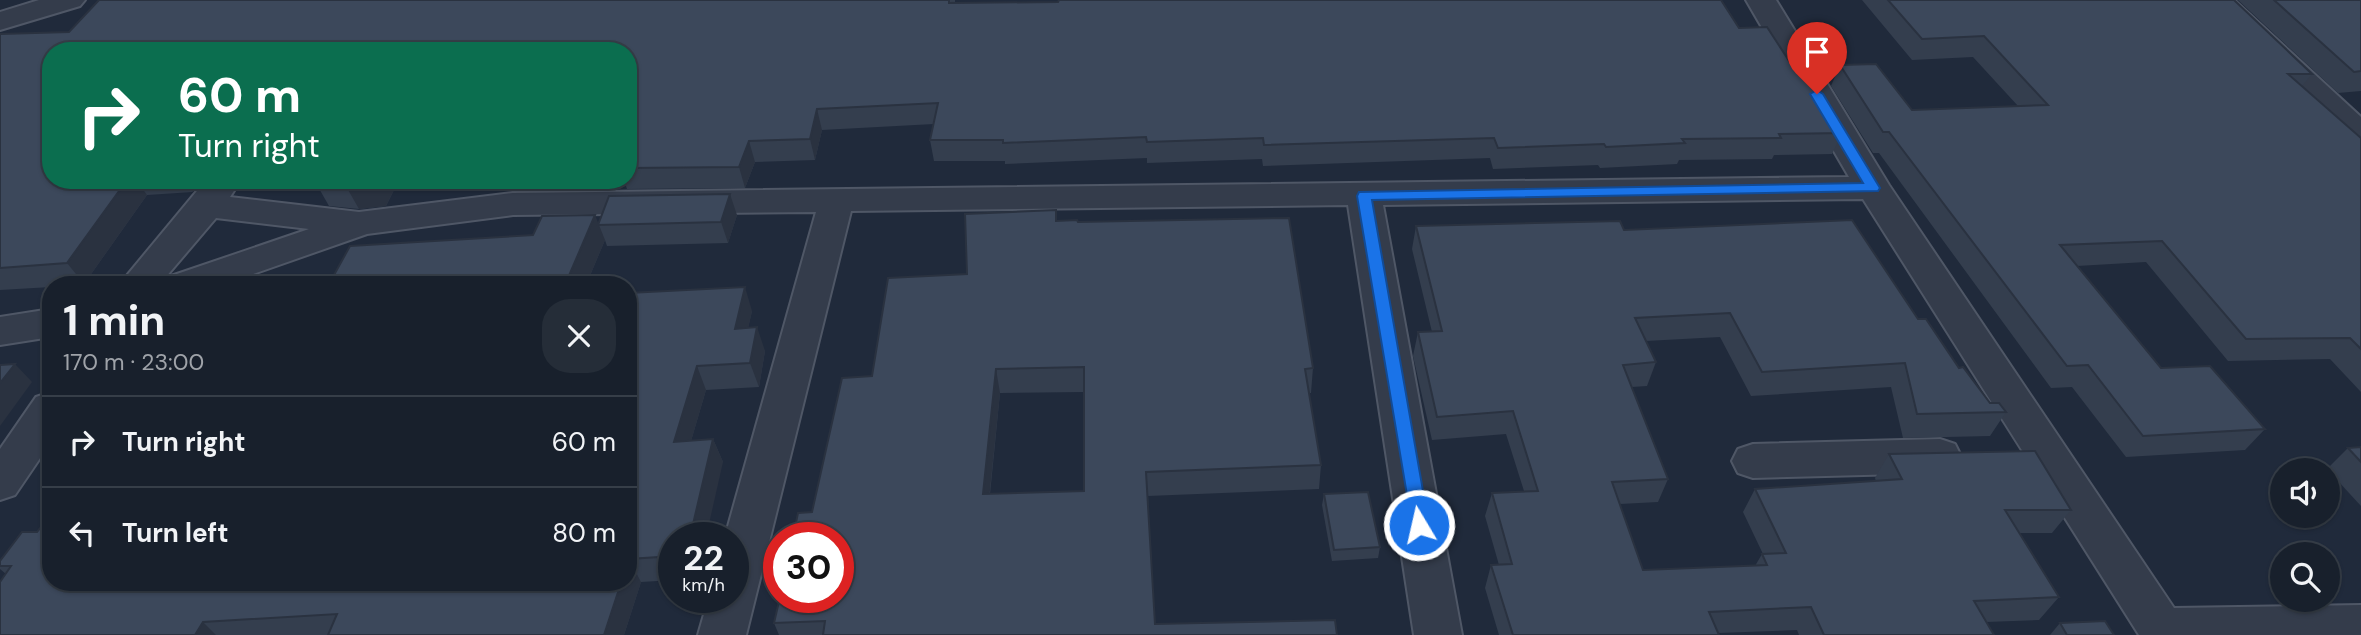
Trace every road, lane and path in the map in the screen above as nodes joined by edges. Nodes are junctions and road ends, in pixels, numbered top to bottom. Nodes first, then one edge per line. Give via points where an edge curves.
1 (70, 0) edge
2 (1761, 0) edge
3 (2217, 0) edge
4 (0, 21) edge
5 (2361, 135) edge
6 (1873, 188) junction
7 (216, 193) edge
8 (1364, 196) junction
9 (836, 201) junction
10 (362, 223) junction
11 (146, 276) edge
12 (210, 276) edge
13 (42, 324) edge
14 (0, 331) edge
15 (42, 421) edge
16 (2047, 454) junction
17 (1753, 461) dead end
18 (0, 483) edge
19 (749, 534) edge
20 (728, 613) edge
21 (2361, 626) edge
22 (2163, 632) edge
23 (722, 635) edge
24 (1438, 635) edge

1 - 4 street
2 - 6 street
3 - 5 street
6 - 8 street
6 - 16 street
7 - 10 street
7 - 11 street
8 - 9 street
8 - 24 street
9 - 10 street via 513,204
9 - 19 street
10 - 12 street
13 - 14 street
15 - 18 street
16 - 17 street
16 - 22 street
20 - 23 street
21 - 22 street

